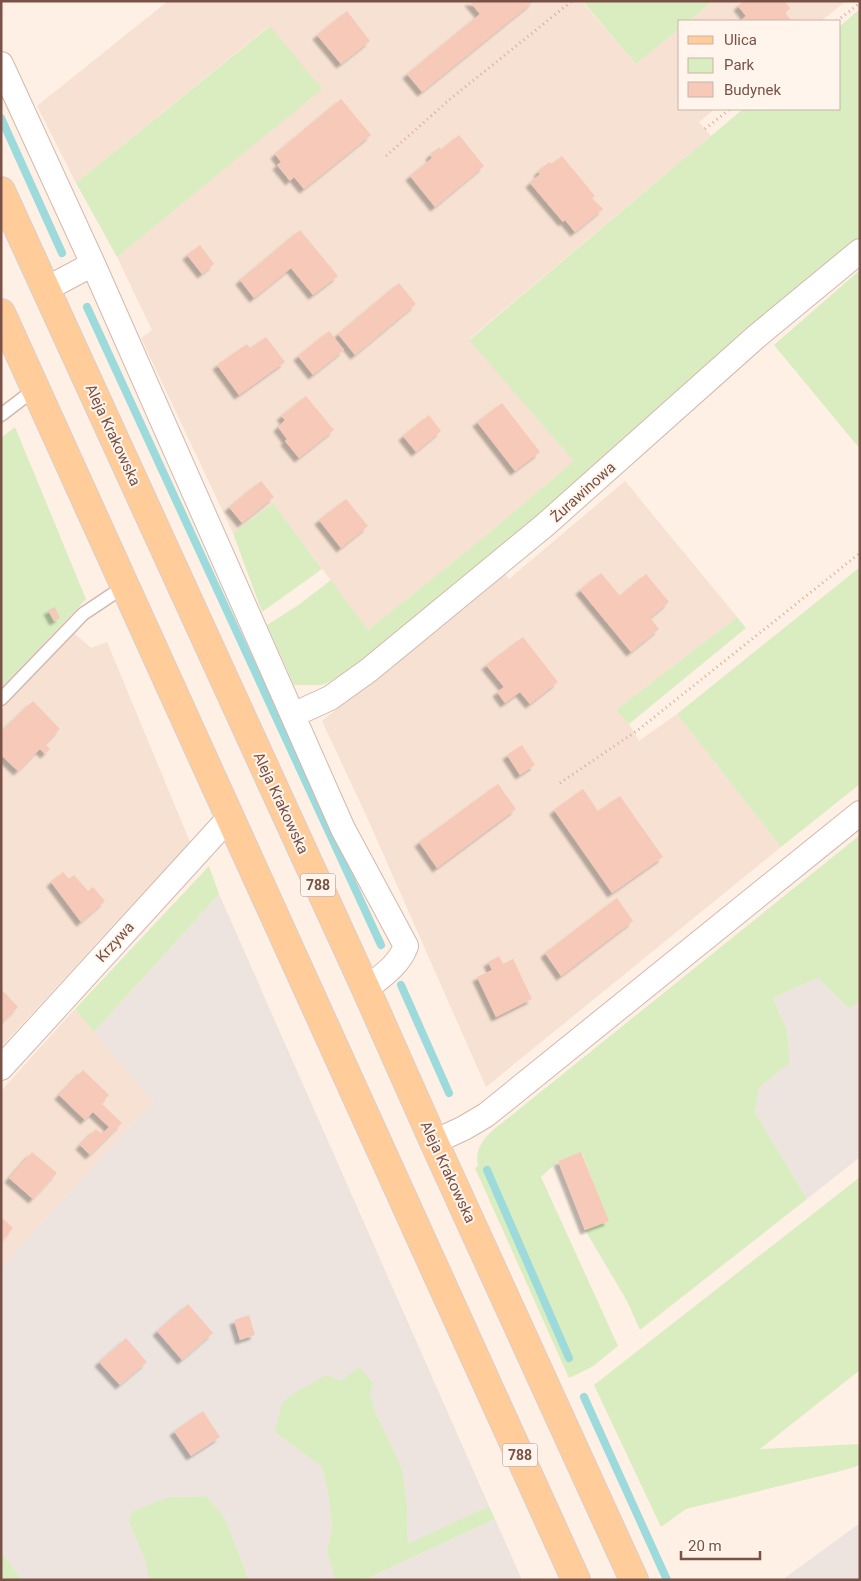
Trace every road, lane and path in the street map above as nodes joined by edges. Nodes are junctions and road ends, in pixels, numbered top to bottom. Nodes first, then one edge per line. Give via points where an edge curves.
1 (572, 1) edge
2 (860, 3) edge
3 (839, 20) edge
4 (1, 64) edge
5 (729, 110) edge
6 (705, 129) dead end
7 (386, 156) dead end
8 (1, 191) edge
9 (860, 252) edge
10 (93, 264) junction
11 (46, 289) junction
12 (1, 313) edge
13 (35, 389) junction
14 (1, 415) edge
15 (860, 553) edge
16 (125, 586) junction
17 (1, 699) edge
18 (293, 715) junction
19 (560, 783) dead end
20 (860, 813) edge
21 (230, 817) junction
22 (366, 990) junction
23 (1, 1068) edge
24 (434, 1142) junction
25 (576, 1580) edge
26 (634, 1580) edge

1 - 7 path via 449,100
2 - 3 path
4 - 10 street
5 - 6 path
8 - 11 main road, Aleja Krakowska / 788
9 - 18 street, Żurawinowa via 757,336 545,525 369,670 330,698
10 - 11 street
10 - 18 street
11 - 22 main road, Aleja Krakowska / 788
12 - 13 main road, 788
13 - 14 lane
13 - 16 main road, 788
15 - 19 path via 638,730
16 - 17 lane via 84,614
16 - 21 main road, 788
18 - 22 street via 343,829 406,946 393,967
20 - 24 street via 486,1115
21 - 23 street, Krzywa
21 - 25 main road, 788
22 - 24 main road, Aleja Krakowska / 788
24 - 26 main road, Aleja Krakowska / 788

